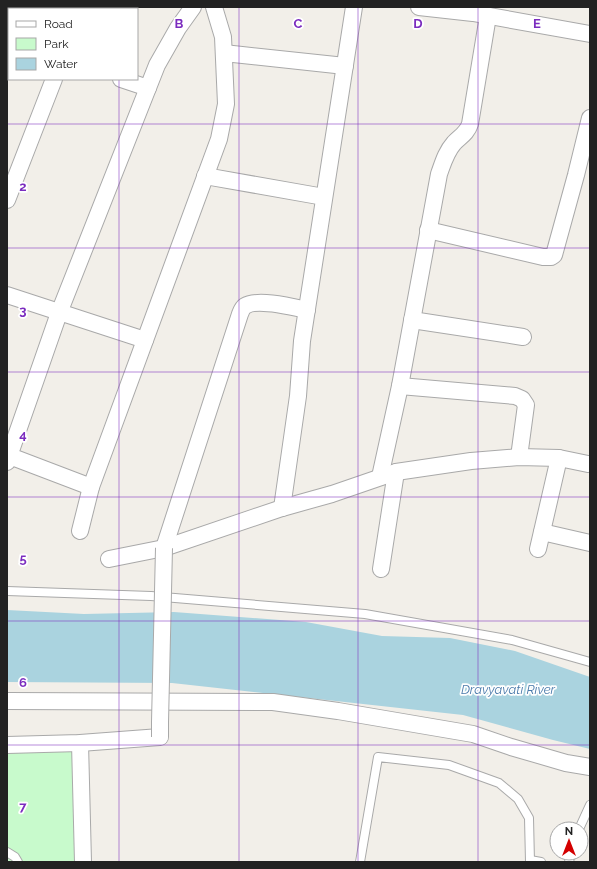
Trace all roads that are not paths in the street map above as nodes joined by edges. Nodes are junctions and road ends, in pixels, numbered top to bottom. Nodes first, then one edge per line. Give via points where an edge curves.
1 (193, 7) edge
2 (214, 7) edge
3 (354, 7) edge
4 (419, 7) edge
5 (479, 12) edge
6 (590, 34) edge
7 (224, 53) junction
8 (345, 66) junction
9 (54, 80) edge
10 (123, 80) edge
11 (148, 88) junction
12 (590, 118) edge
13 (205, 176) junction
14 (324, 197) junction
15 (7, 200) edge
16 (428, 230) junction
17 (7, 295) edge
18 (307, 310) junction
19 (60, 313) junction
20 (412, 320) junction
21 (523, 337) dead end
22 (145, 340) junction
23 (400, 386) junction
24 (519, 457) junction
25 (8, 458) edge
26 (559, 458) junction
27 (588, 464) dead end
28 (388, 475) junction
29 (91, 487) junction
30 (282, 508) junction
31 (80, 531) dead end
32 (542, 532) junction
33 (590, 543) edge
34 (164, 548) junction
35 (538, 549) dead end
36 (109, 560) dead end
37 (381, 569) dead end
38 (7, 591) edge
39 (590, 662) edge
40 (7, 701) edge
41 (80, 744) junction
42 (7, 745) edge
43 (590, 767) edge
44 (590, 806) edge
45 (583, 821) edge
46 (7, 852) edge
47 (530, 861) edge
48 (18, 862) edge
49 (83, 862) edge
50 (360, 862) edge
51 (541, 862) edge

1 - 11 street via 168,45
2 - 7 street via 223,37
3 - 8 street
4 - 5 street
5 - 6 street
5 - 16 street via 470,124 468,131 446,154 439,174
7 - 8 street
7 - 13 street via 226,104 218,139
8 - 14 street
9 - 15 street
10 - 11 street
11 - 19 street
12 - 16 street via 554,255 543,257
13 - 14 street
13 - 22 street
14 - 18 street
16 - 20 street
17 - 19 street
18 - 30 street
18 - 34 street via 278,304 252,304 244,307
19 - 22 street
19 - 25 street
20 - 21 street
20 - 23 street
22 - 29 street
23 - 24 street via 522,398 526,405
23 - 28 street
24 - 26 street
24 - 28 street via 471,461
25 - 29 street
26 - 27 street
26 - 32 street
28 - 30 street
28 - 37 street
29 - 31 street
30 - 34 street
32 - 33 street
32 - 35 street
34 - 36 street
34 - 41 street, bridge via 160,736
38 - 39 lane via 150,596 365,614 512,640
40 - 43 street via 272,702 473,734 566,763
41 - 42 street
41 - 49 street
44 - 45 lane
46 - 48 lane via 15,856
47 - 50 lane via 529,818 518,799 499,783 449,765 378,757
47 - 51 lane

